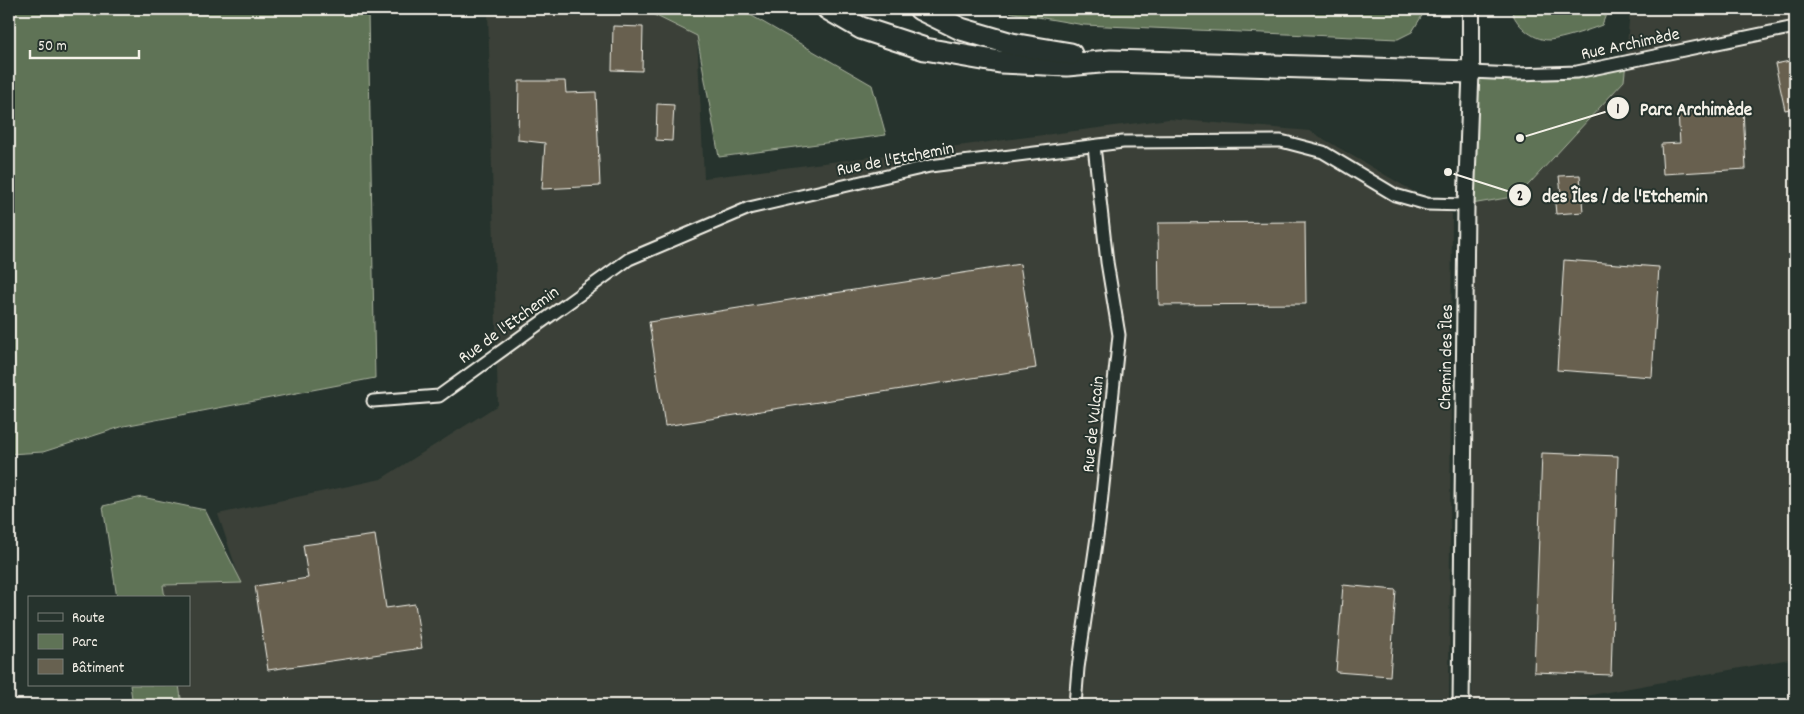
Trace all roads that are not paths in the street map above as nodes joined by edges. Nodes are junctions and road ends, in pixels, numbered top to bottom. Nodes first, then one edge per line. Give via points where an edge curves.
1 (828, 9) edge
2 (920, 9) edge
3 (1471, 9) edge
4 (1795, 27) edge
5 (1111, 61) junction
6 (1471, 72) junction
7 (1094, 146) junction
8 (1466, 205) junction
9 (373, 401) dead end
10 (1075, 705) edge
11 (1461, 705) edge

1 - 5 highway via 861,28 925,49 1000,62 1067,66
2 - 5 highway via 961,29 1012,44
3 - 6 main road, Chemin des Îles
4 - 6 street, Rue Archimède via 1577,72
5 - 6 highway
6 - 8 street, Chemin des Îles
7 - 8 street, Rue de l'Etchemin via 1124,142 1280,141 1323,152 1395,195 1427,204
7 - 9 street, Rue de l'Etchemin via 930,166 749,208 629,258 439,396
7 - 10 street, Rue de Vulcain via 1118,335 1099,523
8 - 11 street, Chemin des Îles

